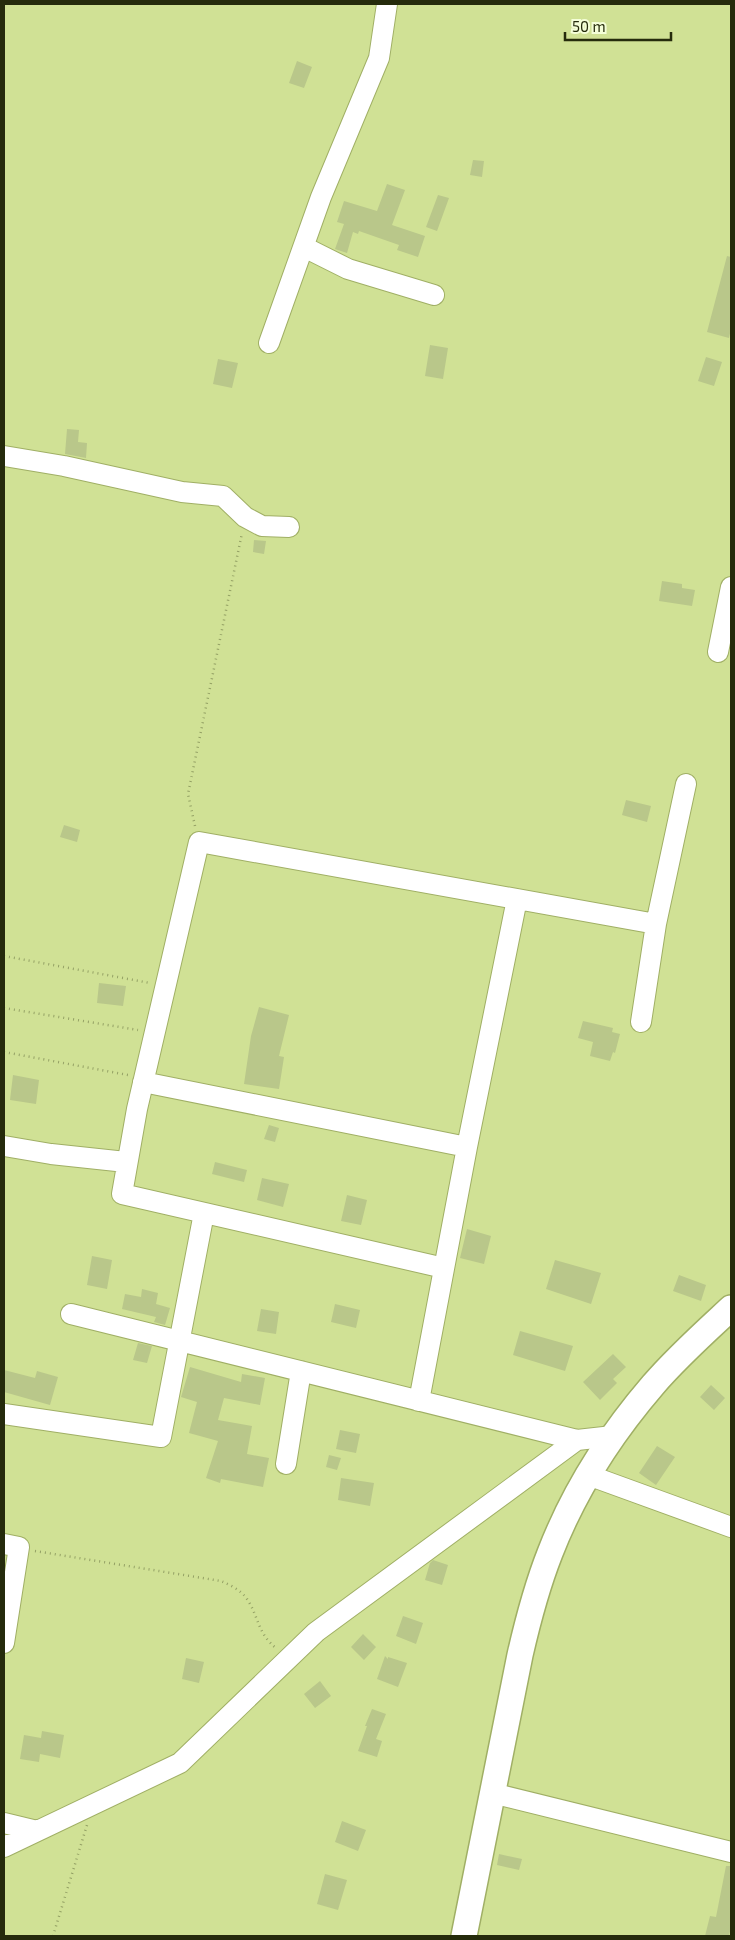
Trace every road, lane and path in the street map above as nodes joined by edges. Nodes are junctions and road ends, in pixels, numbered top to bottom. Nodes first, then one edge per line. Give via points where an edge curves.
1 (387, 4) edge
2 (304, 247) junction
3 (434, 295) dead end
4 (269, 343) dead end
5 (4, 456) edge
6 (245, 517) junction
7 (289, 527) dead end
8 (731, 587) edge
9 (718, 652) dead end
10 (686, 784) dead end
11 (199, 842) junction
12 (517, 900) junction
13 (656, 924) junction
14 (4, 956) edge
15 (166, 986) junction
16 (4, 1008) edge
17 (641, 1022) dead end
18 (155, 1033) junction
19 (4, 1052) edge
20 (144, 1080) junction
21 (4, 1146) edge
22 (467, 1147) junction
23 (126, 1162) junction
24 (204, 1213) junction
25 (444, 1268) junction
26 (731, 1308) edge
27 (71, 1314) dead end
28 (181, 1341) junction
29 (301, 1371) junction
30 (419, 1401) junction
31 (4, 1414) edge
32 (613, 1436) junction
33 (577, 1440) junction
34 (286, 1464) dead end
35 (588, 1475) junction
36 (731, 1527) edge
37 (11, 1546) edge
38 (4, 1643) edge
39 (290, 1658) junction
40 (492, 1793) junction
41 (95, 1804) junction
42 (4, 1823) edge
43 (37, 1831) junction
44 (4, 1846) edge
45 (731, 1852) edge
46 (53, 1936) edge
47 (464, 1936) edge

1 - 2 street via 379,58 321,197
2 - 3 street via 348,269
2 - 4 street
5 - 6 street via 182,492 223,496
6 - 7 street via 262,526
6 - 11 path via 188,794
8 - 9 street
10 - 13 street
11 - 12 street
11 - 15 street
12 - 13 street
12 - 22 street
13 - 17 street
14 - 15 path
15 - 18 street
16 - 18 path
18 - 20 street
19 - 20 path
20 - 22 street
20 - 23 street
21 - 23 street
22 - 25 street
23 - 24 street via 122,1194
24 - 25 street
24 - 28 street
25 - 30 street
26 - 32 main road via 685,1350
27 - 28 street
28 - 29 street
28 - 31 street via 161,1437
29 - 30 street
29 - 34 street
30 - 33 street
32 - 33 street
32 - 35 main road
33 - 39 street via 316,1632
35 - 36 street
35 - 40 main road via 550,1553 531,1610
37 - 38 street
37 - 39 path via 221,1581 246,1597 263,1634
39 - 41 street via 180,1763
40 - 45 street
40 - 47 main road
41 - 43 street
41 - 46 path
42 - 43 street
43 - 44 street

